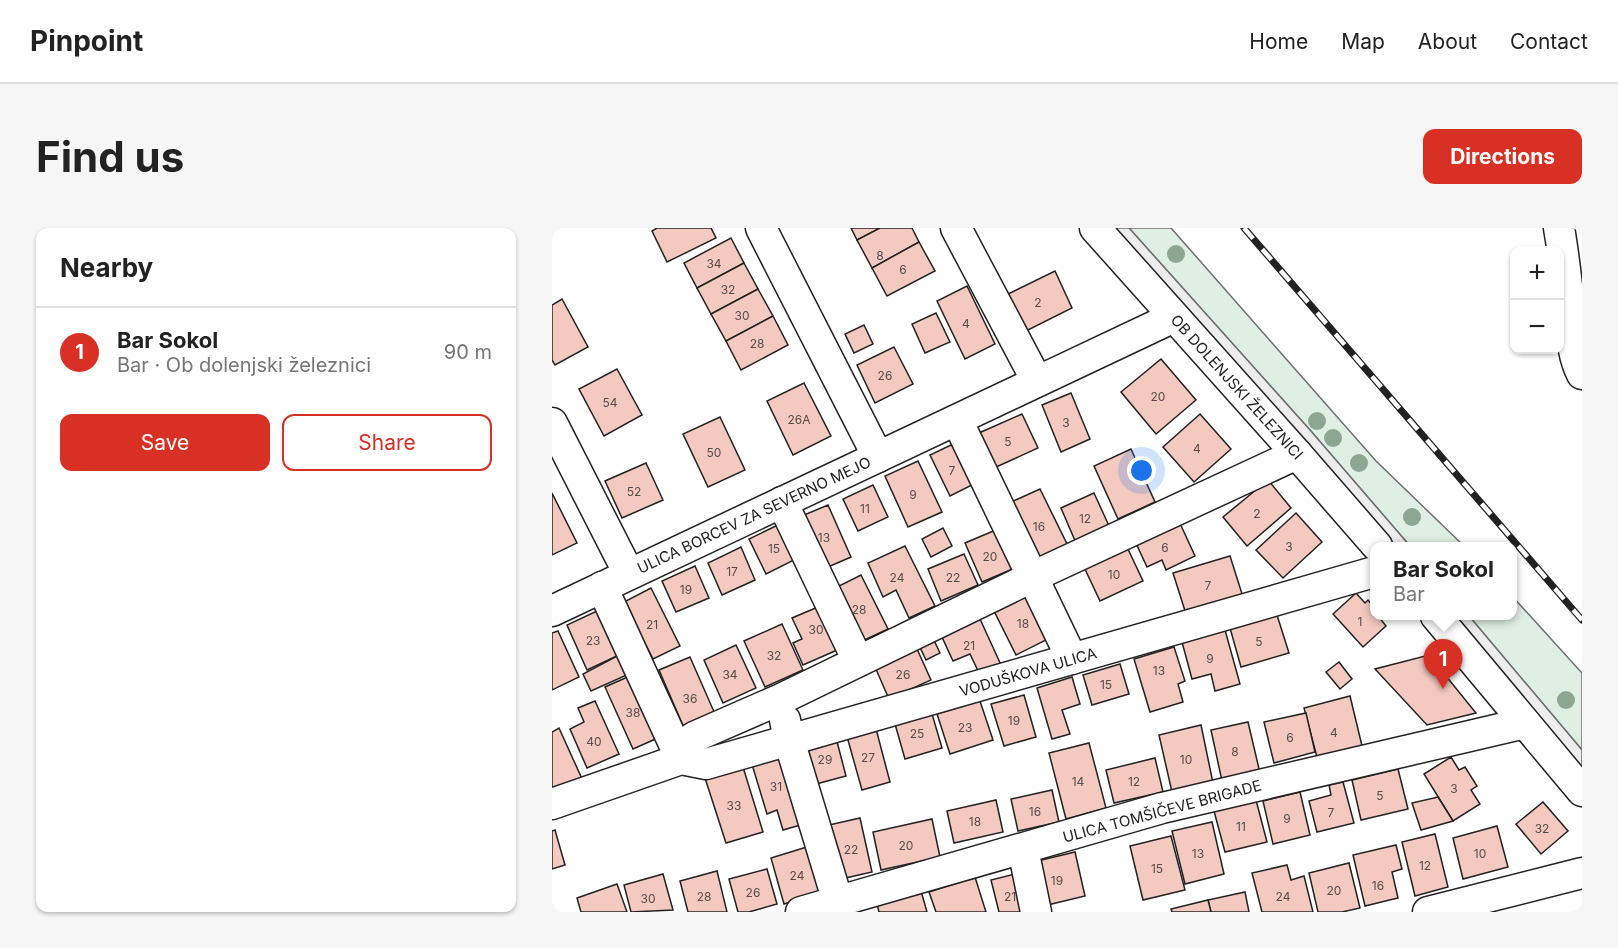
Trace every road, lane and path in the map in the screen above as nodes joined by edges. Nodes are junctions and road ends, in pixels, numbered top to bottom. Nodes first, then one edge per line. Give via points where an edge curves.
1 (761, 228) edge
2 (956, 228) edge
3 (1095, 228) edge
4 (1559, 228) edge
5 (1174, 317) junction
6 (1582, 374) edge
7 (1038, 381) junction
8 (957, 420) junction
9 (552, 423) edge
10 (1297, 454) junction
11 (878, 457) junction
12 (782, 502) junction
13 (1374, 542) edge
14 (1370, 573) edge
15 (629, 574) junction
16 (1032, 577) junction
17 (602, 587) junction
18 (552, 611) edge
19 (1440, 620) edge
20 (1072, 659) junction
21 (858, 661) junction
22 (781, 699) junction
23 (1525, 723) junction
24 (789, 740) junction
25 (681, 759) junction
26 (1582, 791) edge
27 (552, 804) edge
28 (1023, 849) junction
29 (1582, 873) edge
30 (821, 908) edge
31 (1036, 912) edge
32 (1428, 912) edge

1 - 11 street, ULICA BORCEV ZA SEVERNO MEJO
2 - 7 street
3 - 5 street, OB DOLENJSKI ŽELEZNICI
4 - 6 street via 1576,364
5 - 7 street, ULICA BORCEV ZA SEVERNO MEJO
5 - 10 street, OB DOLENJSKI ŽELEZNICI
7 - 8 street, ULICA BORCEV ZA SEVERNO MEJO
8 - 11 street, ULICA BORCEV ZA SEVERNO MEJO
8 - 16 street
9 - 15 street, ULICA BORCEV ZA SEVERNO MEJO
10 - 13 street, OB DOLENJSKI ŽELEZNICI
10 - 16 street
11 - 12 street, ULICA BORCEV ZA SEVERNO MEJO
12 - 15 street, ULICA BORCEV ZA SEVERNO MEJO
12 - 21 street
14 - 20 street, VODUŠKOVA ULICA
15 - 17 street, ULICA BORCEV ZA SEVERNO MEJO
16 - 20 street
16 - 21 street
17 - 18 street, ULICA BORCEV ZA SEVERNO MEJO
17 - 25 street
19 - 23 street
20 - 24 street, VODUŠKOVA ULICA
21 - 22 street
22 - 24 street
22 - 25 street via 694,737
23 - 26 street
23 - 28 street, ULICA TOMŠIČEVE BRIGADE via 1162,808
24 - 25 street, VODUŠKOVA ULICA via 706,764
24 - 30 street
25 - 27 street, VODUŠKOVA ULICA
28 - 30 street, ULICA TOMŠIČEVE BRIGADE
28 - 31 street
29 - 32 street

